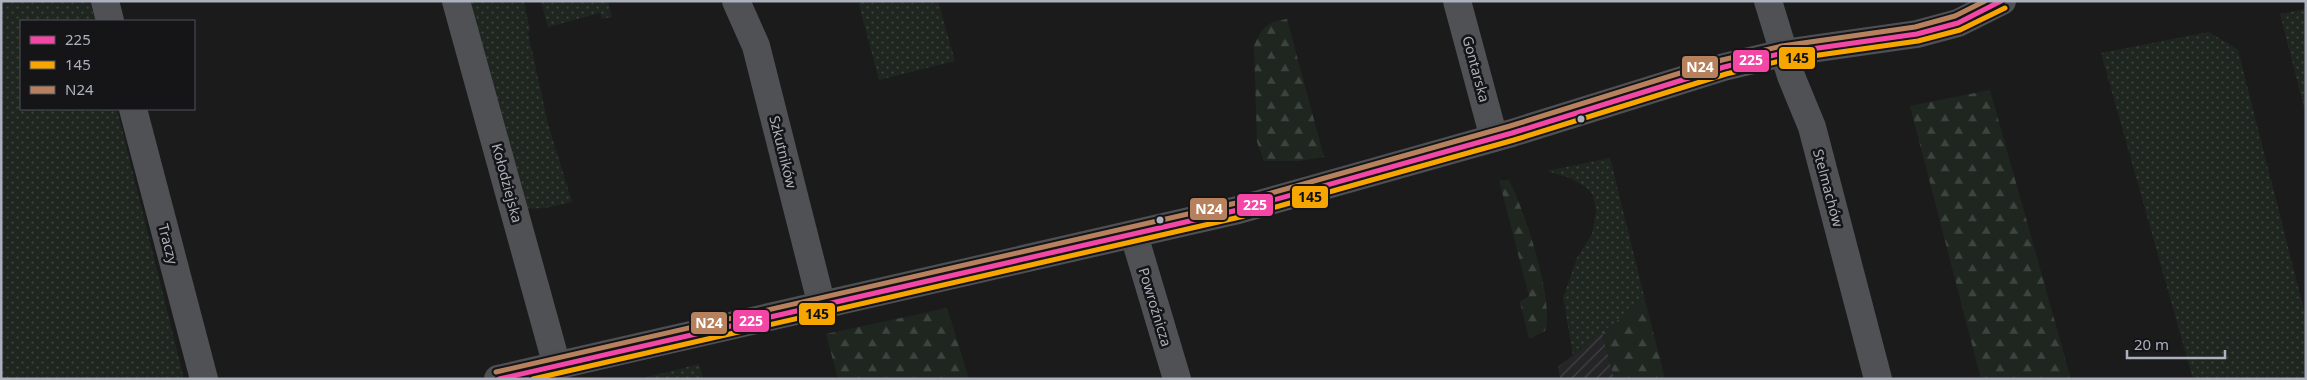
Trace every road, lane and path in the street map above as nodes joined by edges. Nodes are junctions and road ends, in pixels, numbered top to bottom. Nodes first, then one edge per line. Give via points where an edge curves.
1 (105, 1) edge
2 (456, 1) edge
3 (736, 1) edge
4 (1457, 1) edge
5 (1768, 1) edge
6 (2002, 1) edge
7 (110, 20) edge
8 (1783, 53) junction
9 (133, 110) edge
10 (1494, 138) junction
11 (1134, 235) junction
12 (822, 306) junction
13 (557, 366) junction
14 (204, 379) edge
15 (498, 379) edge
16 (1177, 379) edge
17 (1878, 379) edge

1 - 7 street
2 - 13 street, Kołodziejska
3 - 12 street, Szkutników via 756,46
4 - 10 street, Gontarska
5 - 8 street, Stelmachów
6 - 8 street via 1958,23 1917,34
8 - 10 street via 1724,67
8 - 17 street, Stelmachów via 1812,127
9 - 14 street, Traczy
10 - 11 street via 1328,186
11 - 12 street
11 - 16 street, Powroźnicza
12 - 13 street
13 - 15 street

